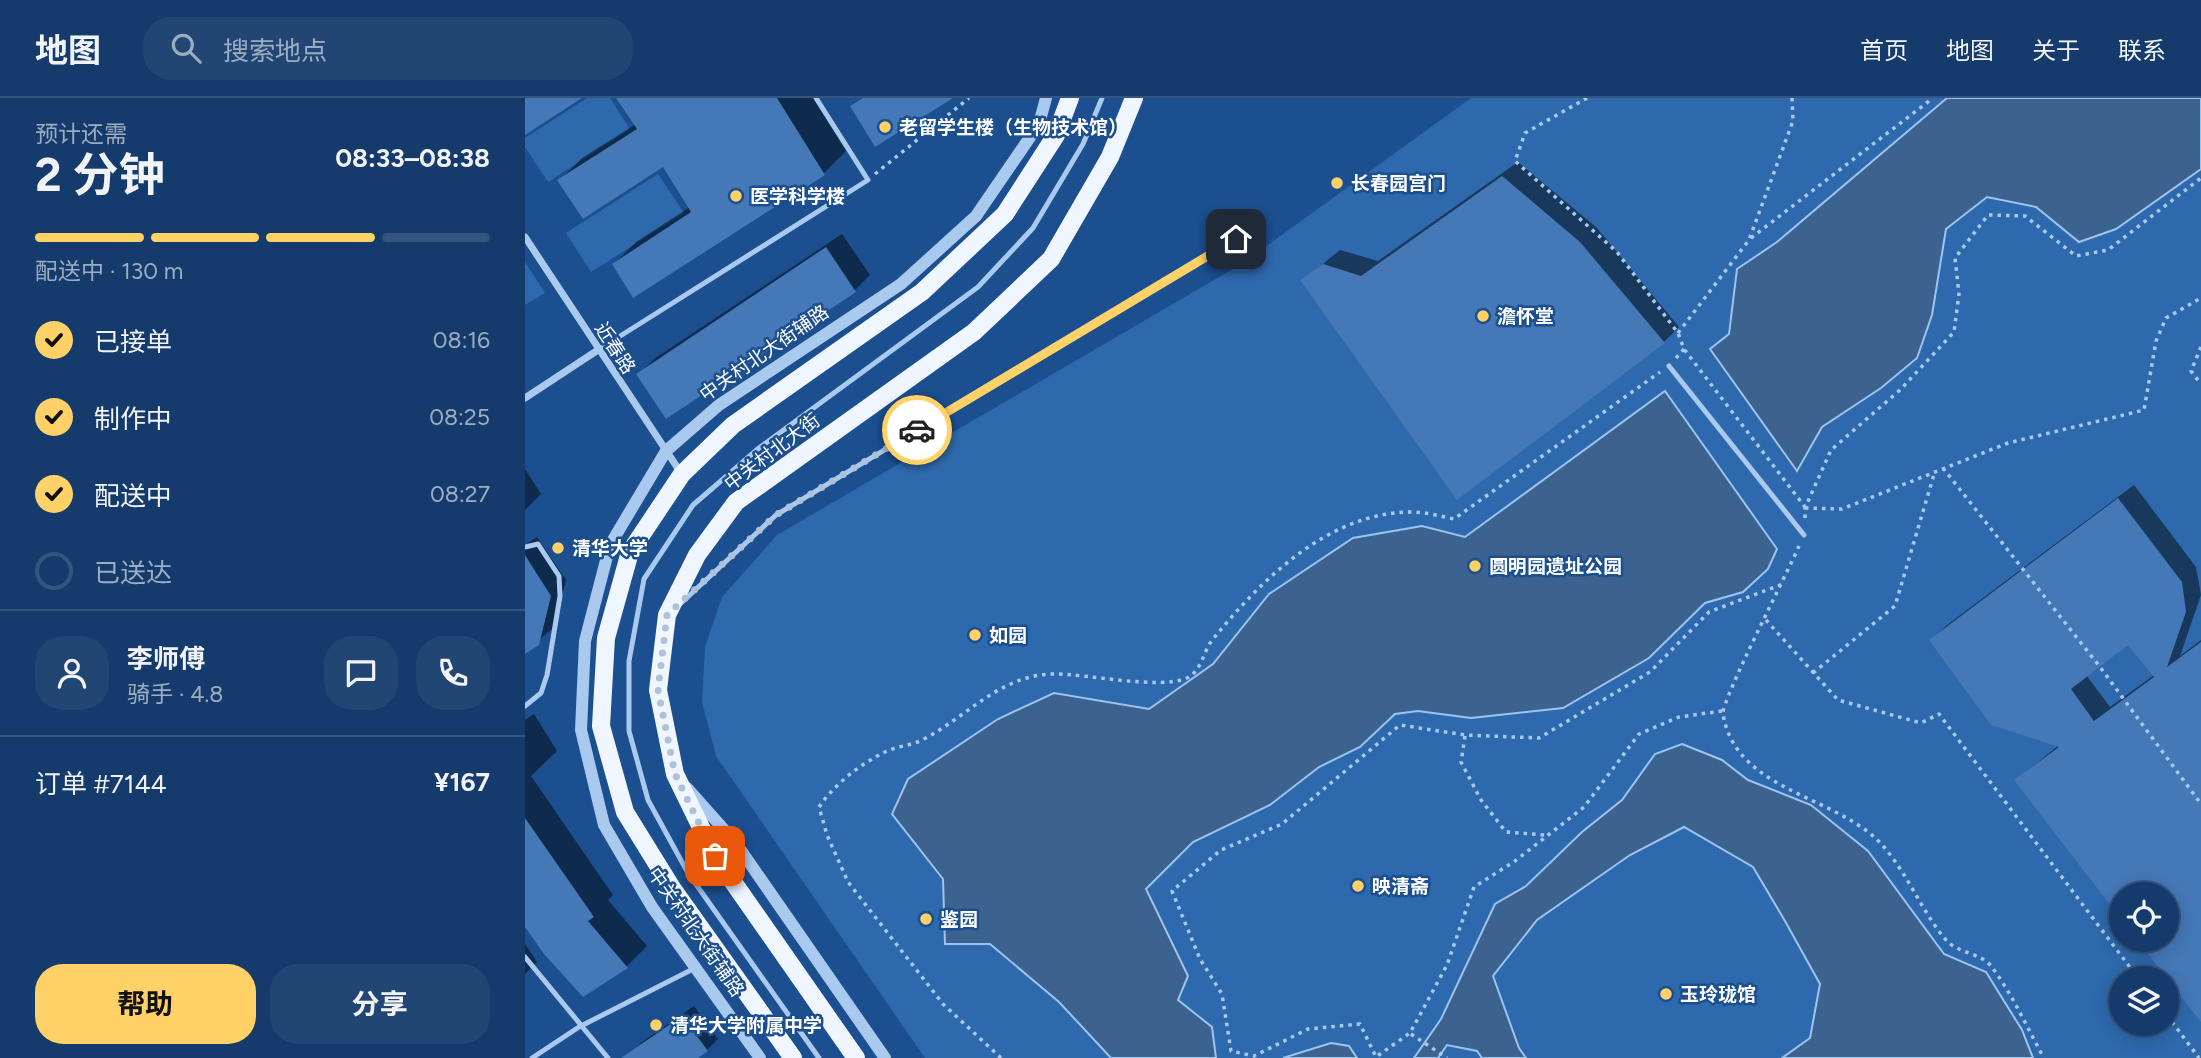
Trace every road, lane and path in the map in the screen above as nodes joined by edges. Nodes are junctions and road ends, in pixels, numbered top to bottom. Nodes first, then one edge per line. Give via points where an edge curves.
1 (816, 98) edge
2 (969, 98) edge
3 (1046, 98) edge
4 (1070, 98) edge
5 (1102, 98) edge
6 (1134, 98) edge
7 (1587, 98) edge
8 (1792, 98) edge
9 (1933, 98) edge
10 (2201, 178) edge
11 (868, 180) junction
12 (525, 237) edge
13 (1236, 239) dead end
14 (1749, 240) junction
15 (2201, 298) edge
16 (1678, 333) junction
17 (2201, 346) edge
18 (1684, 349) junction
19 (598, 351) junction
20 (1669, 366) junction
21 (2201, 384) edge
22 (525, 398) edge
23 (666, 451) junction
24 (1943, 468) junction
25 (1935, 471) junction
26 (682, 474) junction
27 (1805, 508) junction
28 (1804, 535) junction
29 (525, 547) edge
30 (1783, 584) junction
31 (667, 615) junction
32 (1766, 620) junction
33 (1813, 673) junction
34 (525, 706) edge
35 (1722, 711) junction
36 (1465, 735) junction
37 (675, 774) junction
38 (2201, 804) edge
39 (1548, 836) junction
40 (525, 957) edge
41 (2130, 966) edge
42 (697, 967) junction
43 (579, 1027) junction
44 (2179, 1031) edge
45 (1410, 1033) junction
46 (532, 1058) edge
47 (608, 1058) edge
48 (760, 1058) edge
49 (793, 1058) edge
50 (819, 1058) edge
51 (856, 1058) edge
52 (885, 1058) edge
53 (1001, 1058) edge
54 (1447, 1058) edge
55 (2045, 1058) edge
56 (2199, 1058) edge

1 - 11 lane
2 - 11 path
3 - 23 street, 中关村北大街辅路 via 1039,124 976,216 901,284 719,405
4 - 26 main road, 中关村北大街 via 1056,135 1005,214 922,292 733,425
5 - 50 lane, 中关村北大街 via 1083,144 1033,228 978,287 759,448 693,505 644,579 628,661 629,731 648,800 688,873
6 - 31 main road, 中关村北大街 via 1110,157 1051,259 974,332 736,502 697,555
7 - 16 path via 1525,133 1515,161 1617,252
8 - 14 path via 1793,121
9 - 14 path
10 - 27 path via 2108,250 2076,256 2025,216 1988,215 1955,258 1959,295 1954,332 1900,390 1831,450
11 - 19 lane
12 - 19 street, 近春路
13 - 31 lane via 776,515
14 - 16 path
15 - 24 path via 2166,318 2156,341 2144,410 2008,443
16 - 18 path
17 - 21 path via 2191,371
18 - 20 path
18 - 27 path
19 - 22 street
19 - 23 street, 近春路
20 - 28 lane
20 - 53 path via 1454,519 1413,512 1365,518 1315,542 1270,576 1210,642 1202,662 1188,677 1163,683 1052,674 1017,682 981,698 923,739 884,752 832,787 819,807 848,881 943,1004
23 - 26 street, 近春路
23 - 42 street, 中关村北大街辅路 via 610,545 585,641 581,730 604,825 652,907
24 - 25 path
24 - 38 path
25 - 27 path via 1842,509
25 - 33 path via 1895,606
26 - 49 main road, 中关村北大街 via 630,552 606,638 601,726 625,812 671,888
27 - 28 path
28 - 30 path
29 - 34 lane via 538,544 559,576 560,596 547,675 541,693
30 - 32 path
30 - 36 path via 1709,612 1650,672 1539,738
31 - 37 main road, 中关村北大街 via 658,690
32 - 33 path
32 - 35 path
33 - 41 path via 1837,700 1921,723 1939,714
35 - 39 path via 1679,717 1640,734 1584,807
35 - 55 path via 1742,759 1763,776 1820,802 1874,837 1947,943 1990,964
36 - 39 path via 1461,762 1481,800 1506,832
36 - 45 path via 1400,725 1282,824 1221,850 1172,891 1200,959 1222,993 1231,1051 1254,1056 1308,1029 1360,1024 1376,1057
37 - 51 main road, 中关村北大街 via 715,856
37 - 52 street via 735,842
39 - 45 path via 1474,887 1447,965
40 - 43 lane
42 - 43 lane
42 - 48 street, 中关村北大街辅路
43 - 46 lane
43 - 47 lane
44 - 56 path
45 - 54 path

